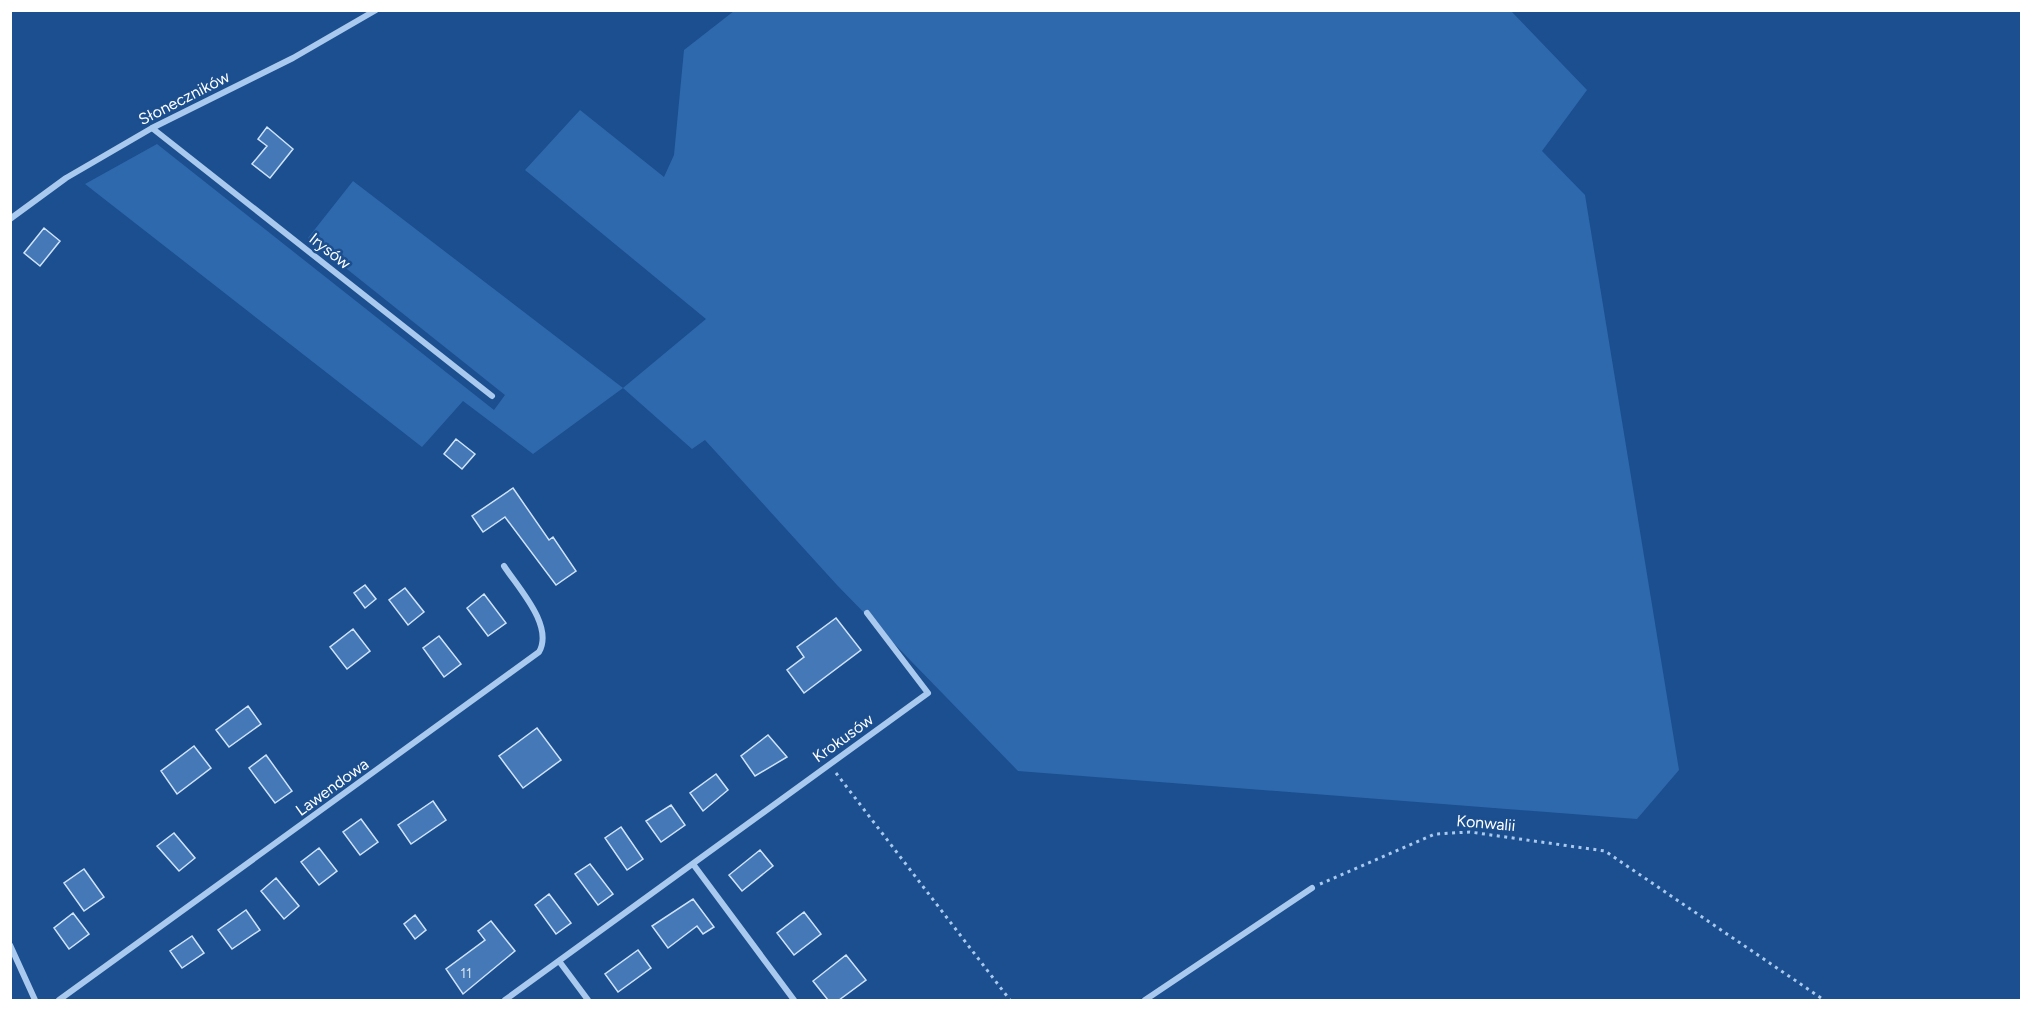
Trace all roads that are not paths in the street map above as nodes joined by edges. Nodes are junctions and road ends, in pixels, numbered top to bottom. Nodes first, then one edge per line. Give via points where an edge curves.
1 (376, 10) edge
2 (152, 128) junction
3 (10, 219) edge
4 (492, 396) dead end
5 (504, 566) dead end
6 (867, 612) dead end
7 (693, 864) junction
8 (1312, 888) road end
9 (10, 945) edge
10 (559, 961) junction
11 (35, 1000) edge
12 (59, 1000) edge
13 (505, 1000) edge
14 (588, 1000) edge
15 (795, 1000) edge
16 (1145, 1000) edge

1 - 2 street, Słoneczników via 293,58
2 - 3 street, Słoneczników via 66,178
2 - 4 street, Irysów
5 - 12 street, Lawendowa via 544,627 545,642 539,652
6 - 7 street, Krokusów via 928,693
7 - 10 street, Krokusów
7 - 15 street
8 - 16 street
9 - 11 street
10 - 13 street, Krokusów
10 - 14 street

